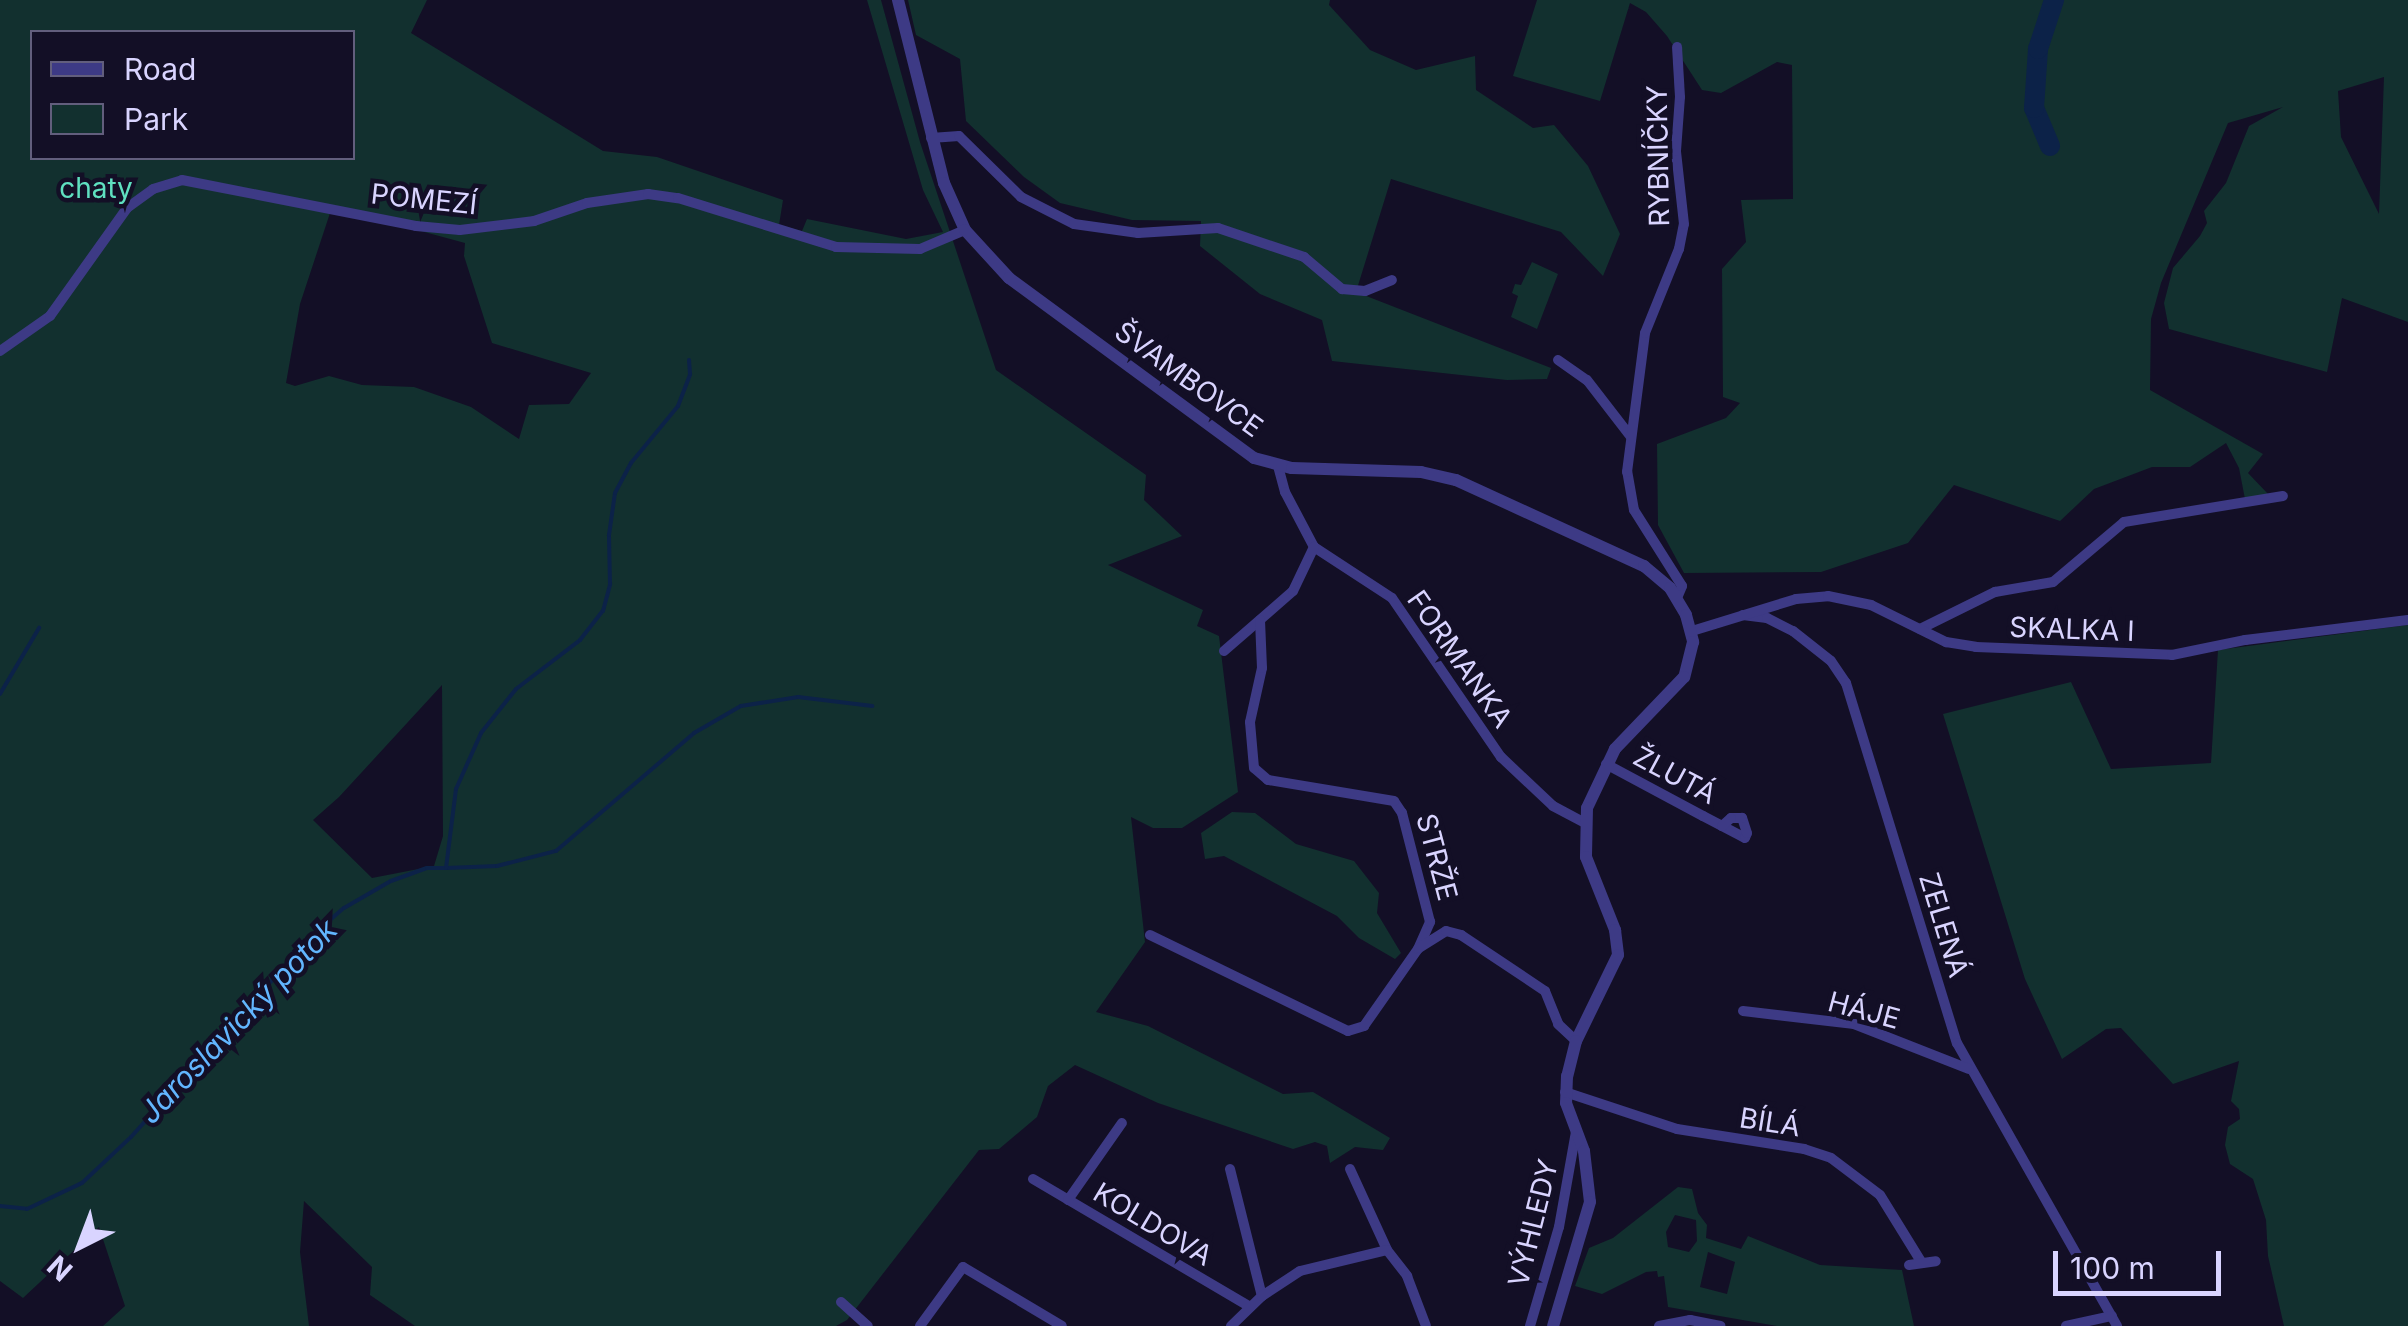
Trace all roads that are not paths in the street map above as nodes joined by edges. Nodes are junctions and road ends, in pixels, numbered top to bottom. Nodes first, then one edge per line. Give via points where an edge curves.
1 (898, 0) edge
2 (1678, 46) dead end
3 (931, 138) junction
4 (965, 230) junction
5 (1392, 280) dead end
6 (0, 350) edge
7 (1558, 360) dead end
8 (1632, 438) junction
9 (1278, 466) junction
10 (2283, 496) dead end
11 (1314, 547) junction
12 (1677, 598) junction
13 (1743, 614) junction
14 (1260, 620) junction
15 (2408, 620) edge
16 (1920, 629) junction
17 (1692, 630) junction
18 (1224, 651) dead end
19 (1606, 764) junction
20 (1585, 823) junction
21 (1722, 826) dead end
22 (1150, 935) dead end
23 (1418, 949) junction
24 (1744, 1012) dead end
25 (1576, 1040) junction
26 (1970, 1069) junction
27 (1565, 1092) junction
28 (1122, 1123) dead end
29 (1576, 1130) junction
30 (1230, 1169) dead end
31 (1350, 1169) dead end
32 (1033, 1179) dead end
33 (1068, 1200) junction
34 (1387, 1250) junction
35 (1936, 1260) dead end
36 (1922, 1263) junction
37 (1909, 1265) dead end
38 (1262, 1296) junction
39 (841, 1302) dead end
40 (1250, 1308) junction
41 (2115, 1321) edge
42 (868, 1326) edge
43 (920, 1326) edge
44 (1062, 1326) edge
45 (1232, 1326) edge
46 (1426, 1326) edge
47 (1530, 1326) edge
48 (1553, 1326) edge
49 (1659, 1326) edge
50 (1720, 1326) edge
51 (2066, 1326) edge

1 - 3 street, ŠVAMBOVCE
2 - 8 street, RYBNÍČKY via 1676,150 1684,224 1645,333
3 - 4 street, ŠVAMBOVCE
3 - 5 street via 960,136 1021,197 1074,224 1138,233 1218,228 1304,256 1342,289 1365,291
4 - 6 street, POMEZÍ via 920,249 836,248 648,194 460,230 182,180 152,189 127,208 50,316
4 - 9 street, ŠVAMBOVCE via 1009,278 1132,371 1244,452
7 - 8 street via 1587,380
8 - 12 street, RYBNÍČKY via 1628,492 1679,579
9 - 11 street, FORMANKA
9 - 12 street, ŠVAMBOVCE via 1421,472 1456,480 1644,566
10 - 16 street via 2124,522 2053,582 1994,592
11 - 14 street via 1300,583
11 - 20 street, FORMANKA via 1392,598 1500,757 1553,806
12 - 17 street
13 - 16 street, SKALKA I via 1828,596 1871,605
13 - 17 street
13 - 26 street, ZELENÁ via 1767,618 1817,648 1846,683
14 - 18 street
14 - 23 street, STRŽE via 1262,668 1250,722 1254,768 1268,780 1386,798 1399,806 1430,918
15 - 16 street, SKALKA I via 2172,655 1976,648
17 - 19 street via 1684,677
19 - 20 street
19 - 21 street, ŽLUTÁ
20 - 25 street via 1586,857 1618,955
22 - 23 street, STRŽE via 1348,1031 1364,1026
23 - 25 street via 1446,931 1461,935 1545,991 1558,1024
24 - 26 street, HÁJE via 1854,1024
25 - 27 street
26 - 41 street, ZELENÁ
27 - 29 street
27 - 36 street, BÍLÁ via 1677,1129 1832,1158 1880,1196
28 - 33 street
29 - 47 street, VÝHLEDY via 1559,1228
29 - 48 street via 1590,1202
30 - 38 street
31 - 34 street
32 - 33 street, KOLDOVA
33 - 40 street, KOLDOVA
34 - 38 street via 1300,1271
34 - 46 street via 1407,1276
35 - 36 street
36 - 37 street
38 - 40 street
39 - 42 street
40 - 45 street
41 - 51 street
43 - 44 street via 963,1267
49 - 50 street via 1690,1320

